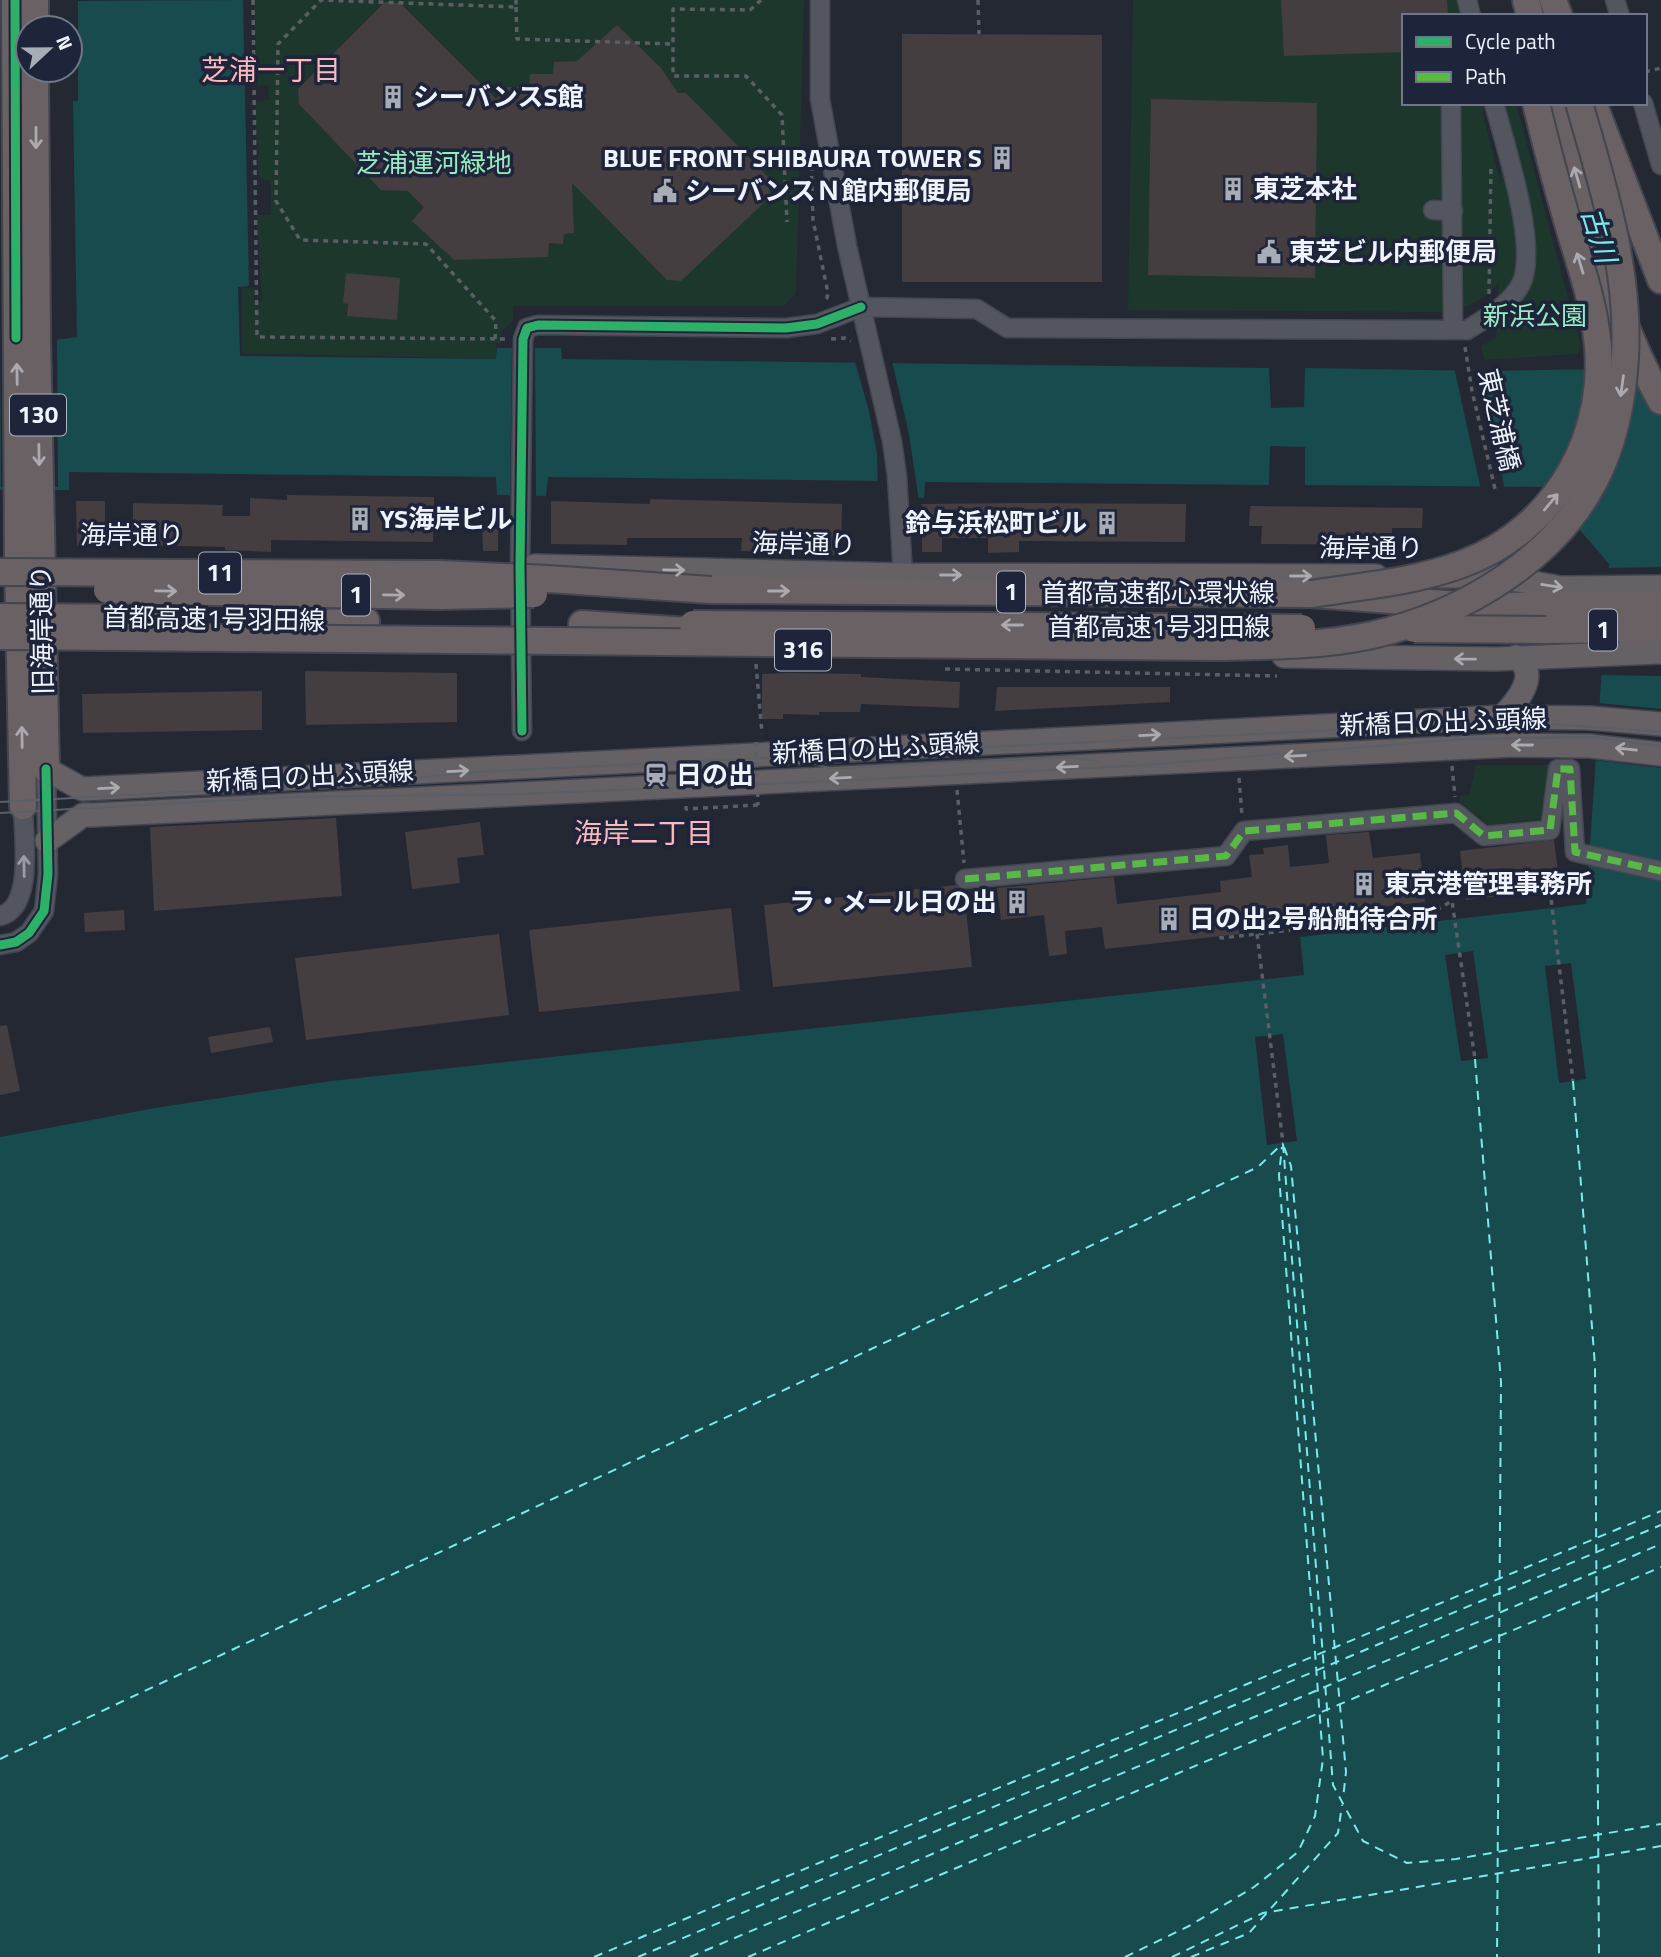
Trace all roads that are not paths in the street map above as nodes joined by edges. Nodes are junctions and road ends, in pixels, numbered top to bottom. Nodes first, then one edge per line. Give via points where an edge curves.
1 (15, 0) edge
2 (820, 0) edge
3 (35, 84) edge
4 (1451, 105) edge
5 (1494, 105) edge
6 (1536, 105) edge
7 (1557, 105) edge
8 (1580, 105) edge
9 (1594, 105) edge
10 (1644, 105) edge
11 (1661, 165) edge
12 (1433, 210) dead end
13 (1453, 211) junction
14 (1661, 280) edge
15 (861, 307) junction
16 (1453, 329) junction
17 (27, 338) junction
18 (1661, 401) edge
19 (15, 565) edge
20 (520, 566) junction
21 (902, 575) junction
22 (1661, 587) edge
23 (0, 589) edge
24 (711, 590) junction
25 (1311, 594) junction
26 (1661, 605) edge
27 (0, 617) edge
28 (366, 621) junction
29 (582, 624) junction
30 (1661, 629) edge
31 (26, 638) edge
32 (858, 643) junction
33 (521, 646) junction
34 (1661, 652) edge
35 (1516, 657) junction
36 (1502, 717) junction
37 (1661, 724) edge
38 (522, 731) dead end
39 (1661, 754) edge
40 (46, 769) junction
41 (23, 806) joint
42 (47, 841) junction
43 (1661, 871) edge
44 (965, 879) road end
45 (0, 916) edge
46 (0, 945) edge

1 - 17 highway, 130
2 - 15 street via 820,99
3 -> 17 highway, 130
4 - 13 street
5 - 16 street via 1527,240 1526,266 1520,285 1503,305 1467,330
25 -> 6 highway, 首都高速都心環状線, bridge via 1415,578 1482,556 1538,517 1580,457 1596,397 1597,333
18 -> 7 highway, bridge via 1618,306
8 -> 32 highway, 首都高速1号羽田線, bridge via 1618,255 1625,330 1623,378 1612,436 1592,484 1555,534 1518,568 1470,598 1422,620 1312,644
9 - 14 highway
10 - 11 street
12 - 13 street
13 - 16 street
15 - 16 street via 977,309 1007,328
15 - 20 street via 822,323 786,328 527,328 519,343
15 - 21 street via 892,441
17 - 19 highway, 旧海岸通り / 130 via 29,492
19 - 20 main road, 海岸通り
19 - 24 highway, 11, bridge via 441,574
19 - 31 highway, 旧海岸通り / 130
20 -> 21 main road, 海岸通り
20 - 33 street
21 -> 22 main road, 海岸通り via 1494,576 1561,588
23 -> 24 highway, 首都高速1号羽田線 / 1, bridge via 440,596
24 -> 25 highway, 首都高速都心環状線 / 1
25 - 26 highway, 首都高速都心環状線 / 1, bridge via 1472,606
27 - 28 highway, 首都高速1号羽田線 / 1, bridge
28 - 29 highway, 首都高速1号羽田線 / 1
28 - 31 highway, 11, bridge
30 -> 29 highway, 首都高速1号羽田線 / 1, bridge
29 - 32 highway, bridge
31 - 32 highway, bridge
31 - 33 main road, 316
31 - 40 highway, 旧海岸通り / 130
41 -> 31 highway, 旧海岸通り / 130
35 -> 33 main road, 316
33 - 38 street
34 - 35 main road, 316
35 - 36 main road via 1526,670 1526,681 1516,703
36 - 37 main road, 新橋日の出ふ頭線
40 -> 36 main road, 新橋日の出ふ頭線 via 82,789
39 -> 42 main road, 新橋日の出ふ頭線 via 1590,746 1500,746 83,815
40 - 42 street
45 -> 41 street via 14,908 23,889
42 - 46 street via 44,911 29,933
43 - 44 street via 1578,845 1570,769 1558,769 1550,830 1484,836 1456,813 1244,831 1226,856

